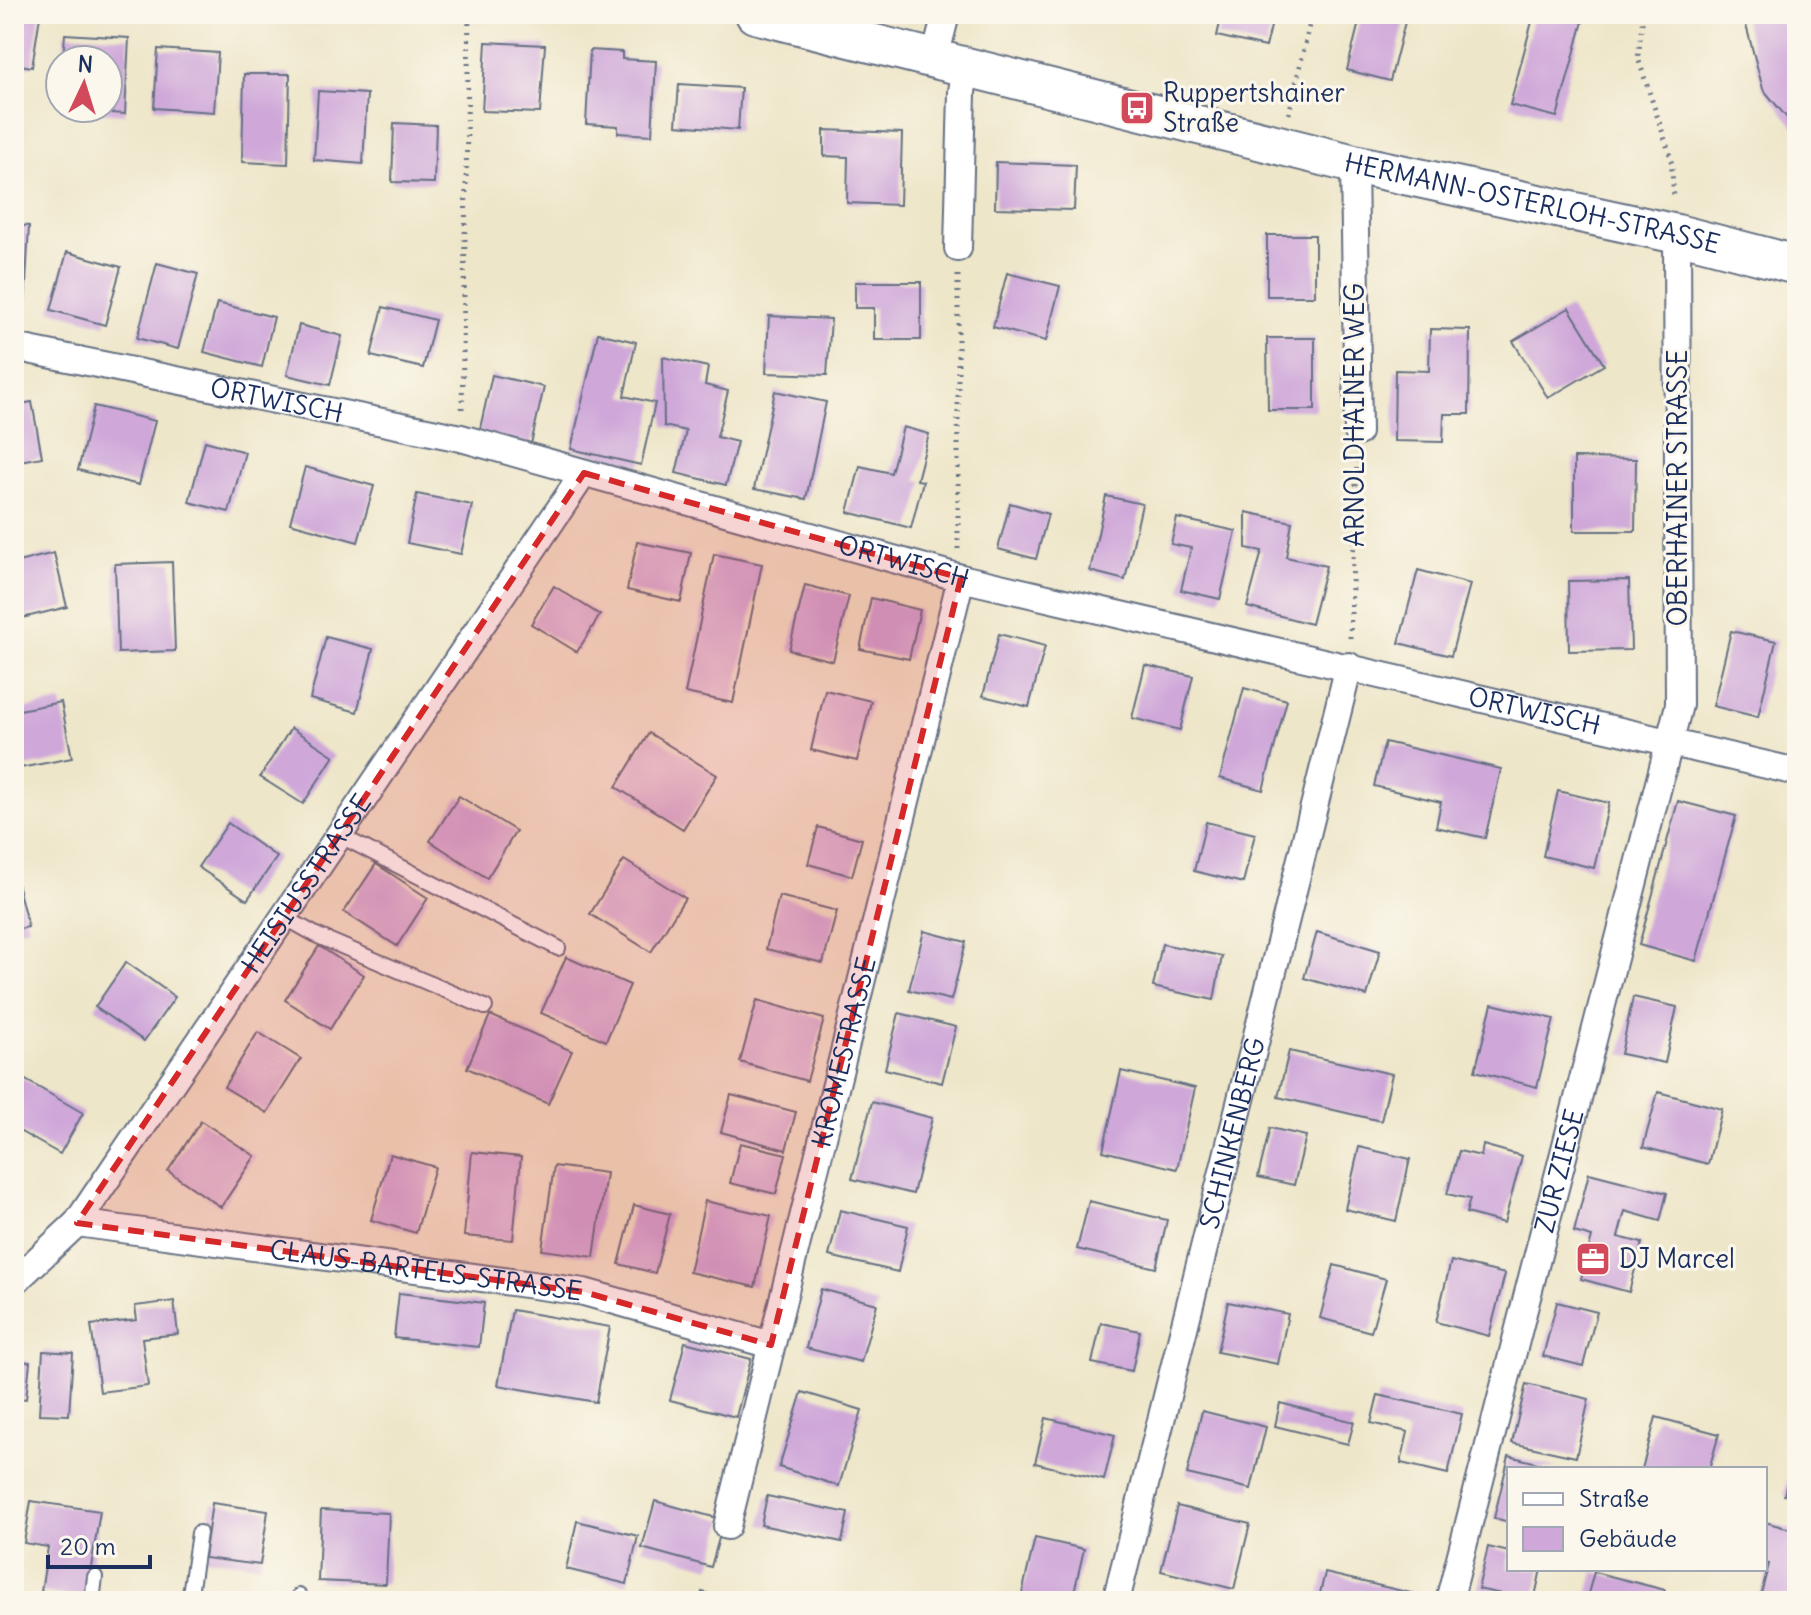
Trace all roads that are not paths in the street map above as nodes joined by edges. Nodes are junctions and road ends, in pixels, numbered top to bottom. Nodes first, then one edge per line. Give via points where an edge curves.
1 (755, 14) edge
2 (946, 14) edge
3 (950, 62) junction
4 (1354, 164) junction
5 (1677, 234) junction
6 (958, 248) road end
7 (1797, 265) edge
8 (14, 347) edge
9 (1358, 432) road end
10 (584, 473) junction
11 (961, 578) junction
12 (1349, 666) junction
13 (1669, 741) junction
14 (1797, 772) edge
15 (339, 835) junction
16 (284, 917) junction
17 (558, 948) dead end
18 (485, 1007) dead end
19 (77, 1223) junction
20 (14, 1282) edge
21 (771, 1345) junction
22 (727, 1526) dead end
23 (199, 1533) dead end
24 (95, 1577) dead end
25 (92, 1601) edge
26 (189, 1601) edge
27 (1116, 1601) edge
28 (1449, 1601) edge

1 - 3 street, HERMANN-OSTERLOH-STRASSE
2 - 3 street
3 - 4 street, HERMANN-OSTERLOH-STRASSE
3 - 6 street
4 - 5 street, HERMANN-OSTERLOH-STRASSE
4 - 9 street, ARNOLDHAINER WEG
5 - 7 street, HERMANN-OSTERLOH-STRASSE
5 - 13 street, OBERHAINER STRASSE via 1679,705
8 - 10 street, ORTWISCH via 461,438
10 - 11 street, ORTWISCH
10 - 15 street, HEISIUSSTRASSE
11 - 12 street, ORTWISCH
11 - 21 street, KROMESTRASSE
12 - 13 street, ORTWISCH
12 - 27 street, SCHINKENBERG
13 - 14 street, ORTWISCH
13 - 28 street, ZUR ZIESE
15 - 16 street, HEISIUSSTRASSE
15 - 17 lane
16 - 18 lane
16 - 19 street, HEISIUSSTRASSE
19 - 20 street, HEISIUSSTRASSE
19 - 21 street, CLAUS-BARTELS-STRASSE via 584,1292
21 - 22 street, KROMESTRASSE
23 - 26 lane
24 - 25 lane

